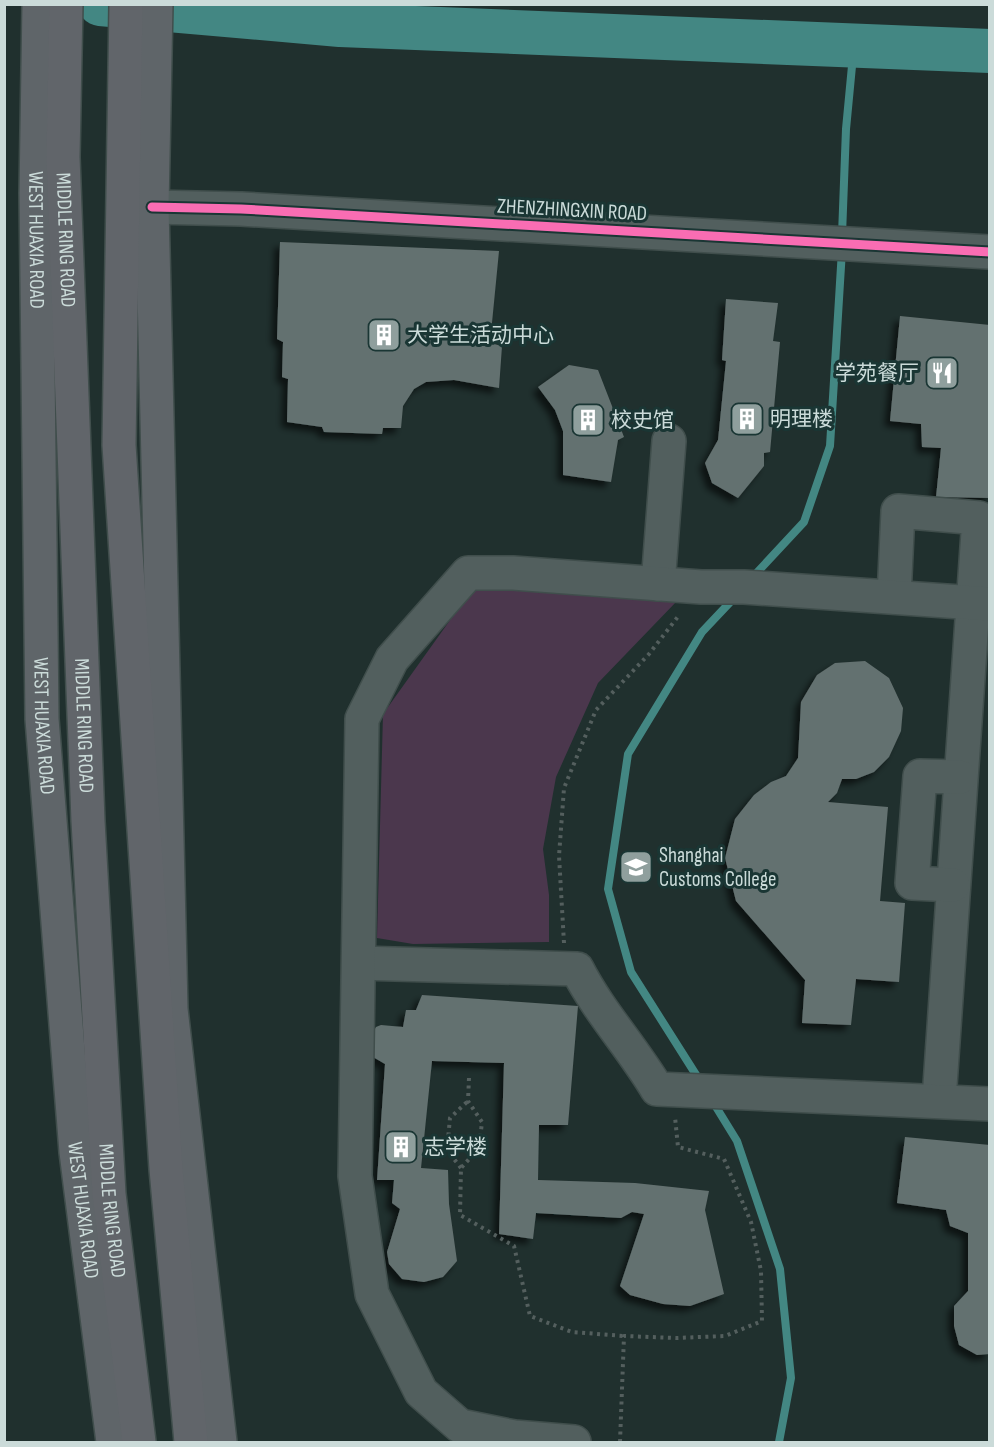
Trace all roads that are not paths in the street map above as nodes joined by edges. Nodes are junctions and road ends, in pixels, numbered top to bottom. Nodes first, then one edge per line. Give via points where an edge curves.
1 (39, 4) edge
2 (66, 4) edge
3 (126, 4) edge
4 (156, 4) edge
5 (152, 207) junction
6 (990, 252) edge
7 (669, 441) dead end
8 (658, 584) junction
9 (894, 597) junction
10 (981, 604) edge
11 (359, 963) junction
12 (939, 1100) junction
13 (990, 1104) edge
14 (539, 1441) edge
15 (113, 1443) edge
16 (139, 1443) edge
17 (192, 1443) edge
18 (220, 1443) edge
19 (574, 1443) edge

1 - 15 main road, WEST HUAXIA ROAD via 36,193 42,719 76,1152
2 - 16 highway, MIDDLE RING ROAD via 63,158 88,821 109,1194
3 - 17 highway via 119,445 165,1157
4 - 5 main road
5 - 6 street, ZHENZHINGXIN ROAD
5 - 18 main road via 171,1009
7 - 8 street
8 - 9 street
8 - 11 street via 468,573 392,659 362,719
9 - 10 street
9 - 10 street via 898,511 979,518
10 - 12 street via 960,777 920,776 912,883 953,885
11 - 12 street via 577,969 590,994 657,1089
11 - 14 street via 355,1176 372,1294 422,1392 460,1426
12 - 13 street
14 - 19 street

